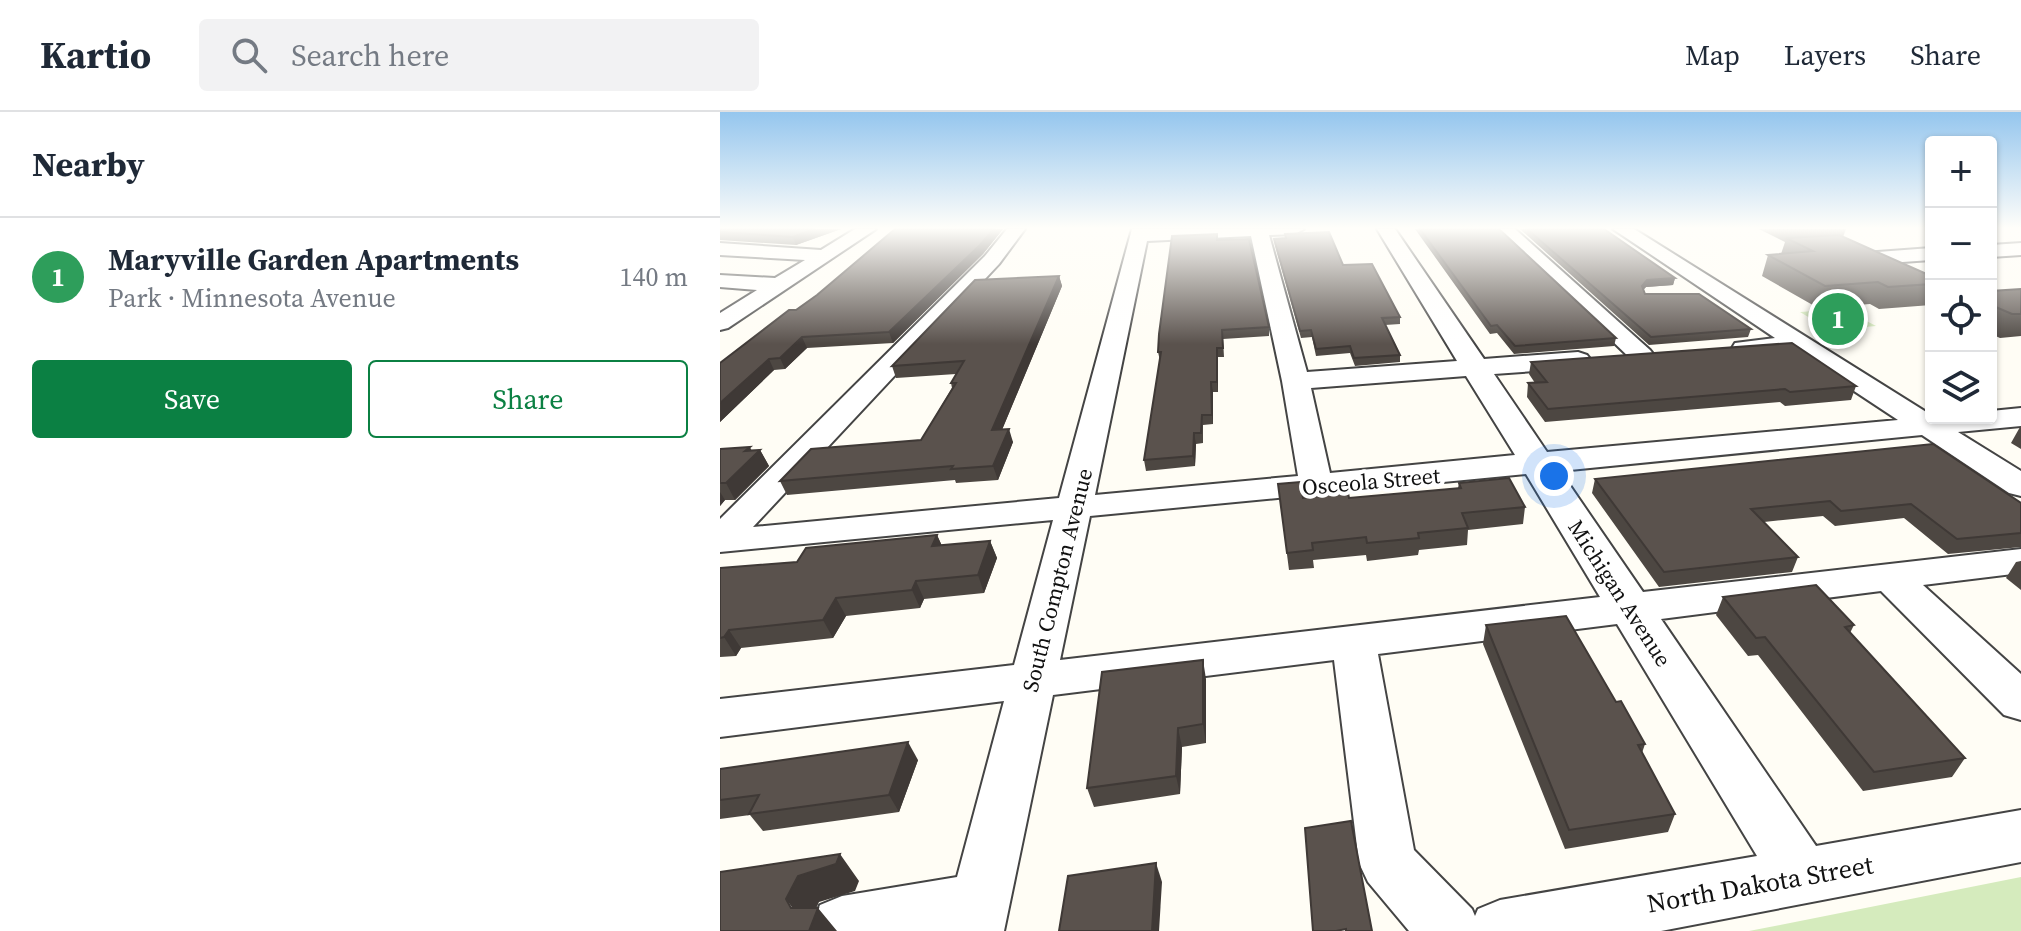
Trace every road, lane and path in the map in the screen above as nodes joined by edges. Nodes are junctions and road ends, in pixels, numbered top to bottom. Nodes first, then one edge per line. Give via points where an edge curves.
1 (807, 267) edge
2 (985, 267) edge
3 (1132, 267) edge
4 (1268, 267) edge
5 (1410, 267) edge
6 (1546, 267) edge
7 (1681, 267) edge
8 (1881, 267) edge
9 (720, 281) edge
10 (779, 285) junction
11 (1925, 289) edge
12 (1717, 291) junction
13 (1683, 293) edge
14 (720, 323) edge
15 (1799, 344) junction
16 (1720, 350) edge
17 (1672, 353) edge
18 (1641, 355) junction
19 (1475, 368) junction
20 (1296, 381) junction
21 (2021, 417) edge
22 (1926, 426) junction
23 (1537, 465) junction
24 (1316, 486) junction
25 (2021, 486) edge
26 (1075, 508) junction
27 (720, 541) edge
28 (2021, 561) edge
29 (1890, 577) junction
30 (1630, 609) junction
31 (1354, 643) junction
32 (1032, 680) junction
33 (2021, 702) edge
34 (720, 718) edge
35 (2021, 836) edge
36 (1802, 876) junction
37 (976, 917) edge
38 (842, 927) dead end
39 (1450, 931) edge
40 (1500, 931) edge

1 - 10 street
2 - 27 street
3 - 26 street, South Compton Avenue
4 - 20 street
5 - 19 street, Michigan Avenue
6 - 18 street
7 - 12 street
8 - 11 street
9 - 10 street
10 - 14 street
12 - 13 street
12 - 15 street
15 - 16 street
15 - 22 street
17 - 18 street
18 - 19 street
19 - 20 street
19 - 23 street, Michigan Avenue
20 - 24 street
21 - 22 street, Osceola Street
22 - 23 street, Osceola Street
22 - 25 street
23 - 24 street, Osceola Street
23 - 30 street, Michigan Avenue
24 - 26 street, Osceola Street
26 - 27 street, Osceola Street
26 - 32 street, South Compton Avenue
28 - 29 street
29 - 30 street
29 - 33 street
30 - 31 street
30 - 36 street, Michigan Avenue
31 - 32 street
31 - 39 street via 1388,863
32 - 34 street
32 - 37 street, South Compton Avenue
35 - 36 street, North Dakota Street
36 - 40 street, North Dakota Street
37 - 38 street

